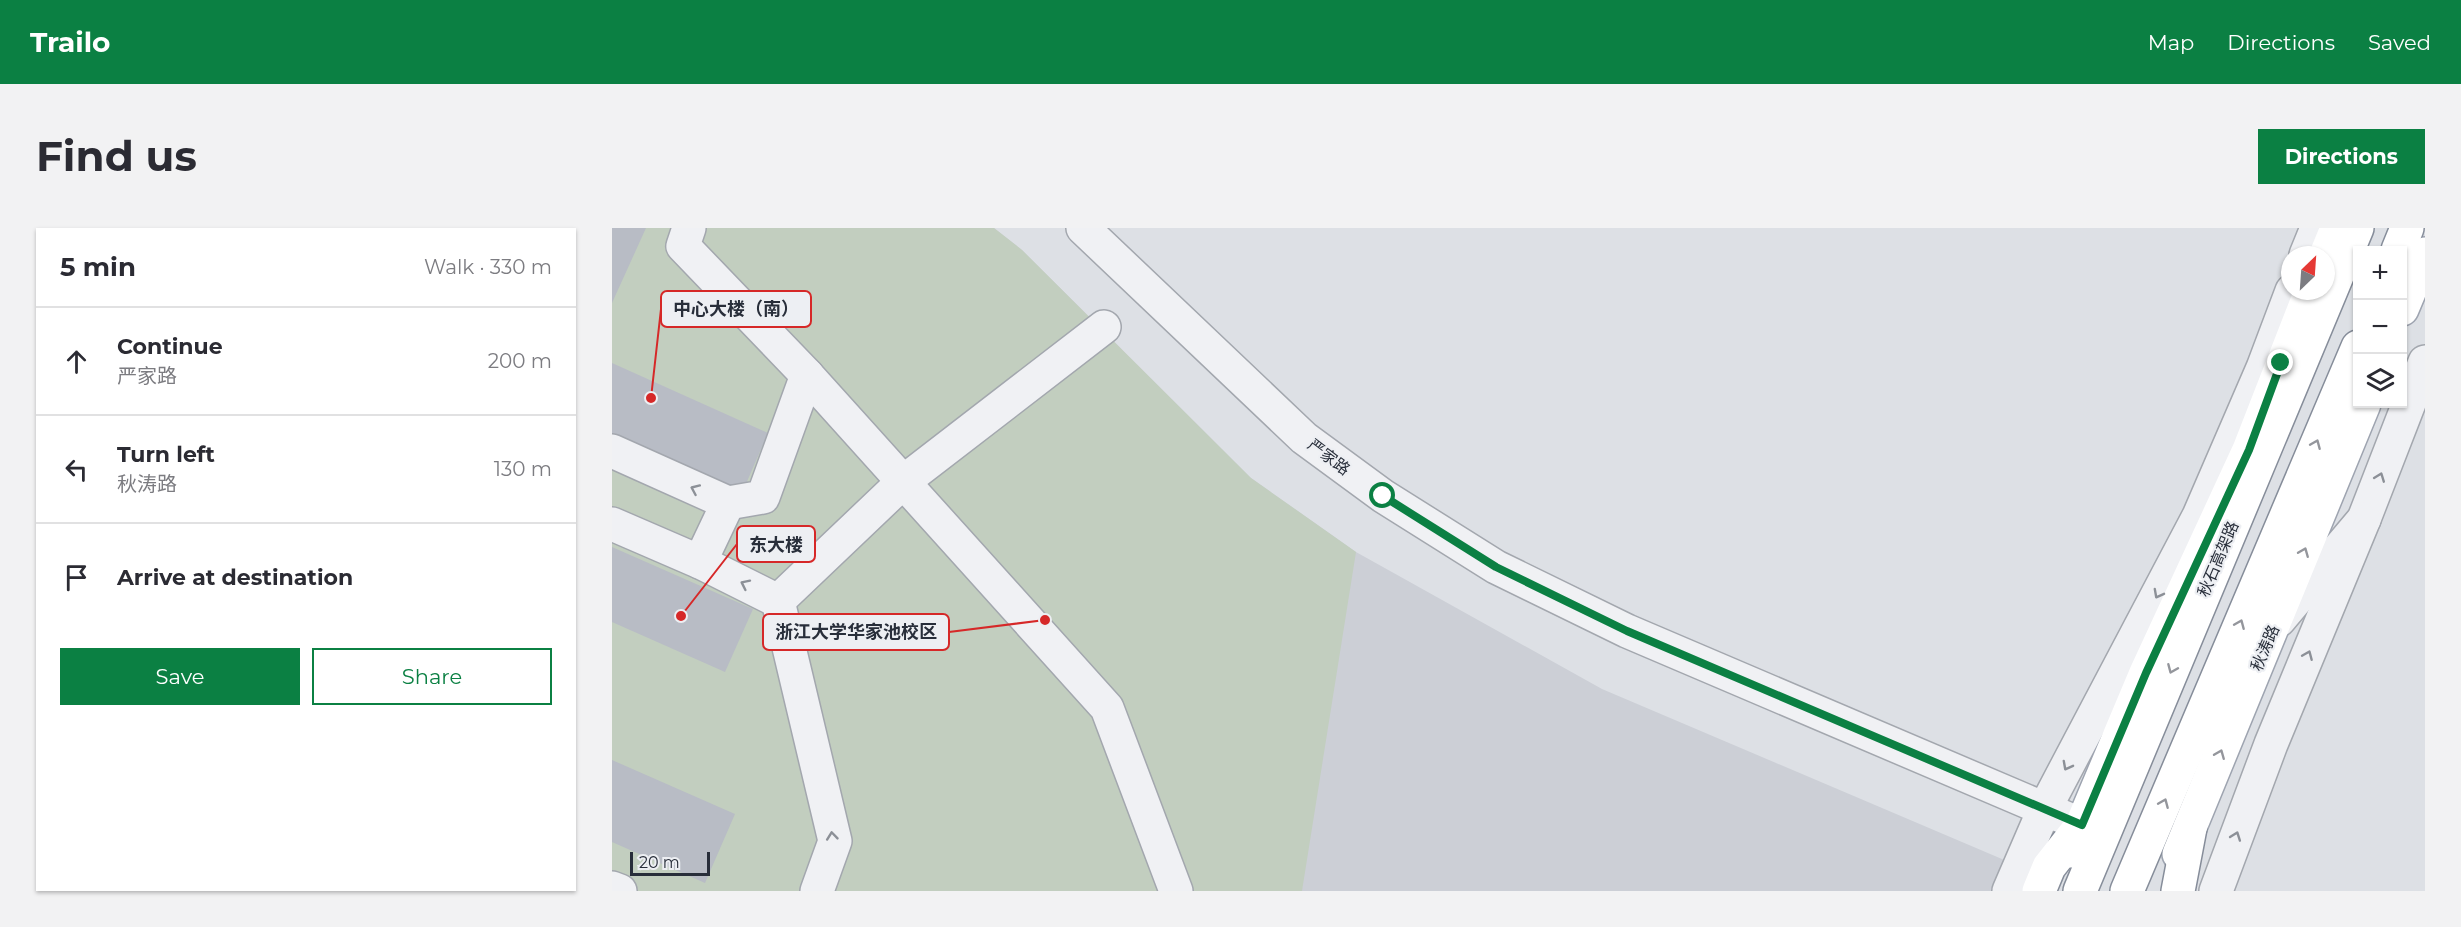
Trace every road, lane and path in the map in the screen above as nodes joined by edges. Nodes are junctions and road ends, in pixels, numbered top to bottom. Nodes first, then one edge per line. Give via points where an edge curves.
1 (689, 228) edge
2 (1083, 228) edge
3 (2317, 228) edge
4 (2337, 228) edge
5 (2357, 228) edge
6 (2407, 228) edge
7 (2310, 246) edge
8 (2330, 246) edge
9 (2400, 246) edge
10 (2425, 254) edge
11 (2289, 300) edge
12 (2307, 300) edge
13 (2407, 300) edge
14 (1104, 327) dead end
15 (2355, 354) edge
16 (2425, 362) edge
17 (807, 375) junction
18 (2362, 408) edge
19 (612, 452) edge
20 (903, 482) junction
21 (728, 503) junction
22 (2364, 519) junction
23 (612, 524) edge
24 (700, 562) junction
25 (778, 601) junction
26 (2274, 626) junction
27 (2043, 810) junction
28 (2082, 825) junction
29 (2190, 828) junction
30 (612, 888) edge
31 (620, 891) edge
32 (817, 891) edge
33 (1176, 891) edge
34 (2009, 891) edge
35 (2039, 891) edge
36 (2053, 891) edge
37 (2080, 891) edge
38 (2127, 891) edge
39 (2164, 891) edge
40 (2178, 891) edge
41 (2216, 891) edge

1 - 17 street via 683,246
2 - 27 street, 严家路 via 1304,438 1383,496 1496,567 1627,631
3 - 7 street
4 - 8 main road
5 -> 37 main road, 秋石高架路
6 - 9 main road
10 - 13 main road
11 -> 27 street via 2199,516
12 - 28 main road via 2249,450 2146,673
14 - 20 street
38 -> 15 main road
22 -> 16 street
17 - 20 street
17 - 21 street via 763,497
26 -> 18 main road, 秋涛路
21 -> 19 street
20 - 25 street
20 - 33 street via 1107,708
21 - 24 street
22 - 26 street
41 -> 22 street via 2271,744
23 - 24 street
25 -> 24 street
32 -> 25 street via 835,841
29 -> 26 main road, 秋涛路
27 - 28 street, 严家路
27 - 34 street
28 - 35 main road via 2049,867
28 - 36 main road
29 - 39 main road, 秋涛路
29 - 40 main road
30 - 31 street

